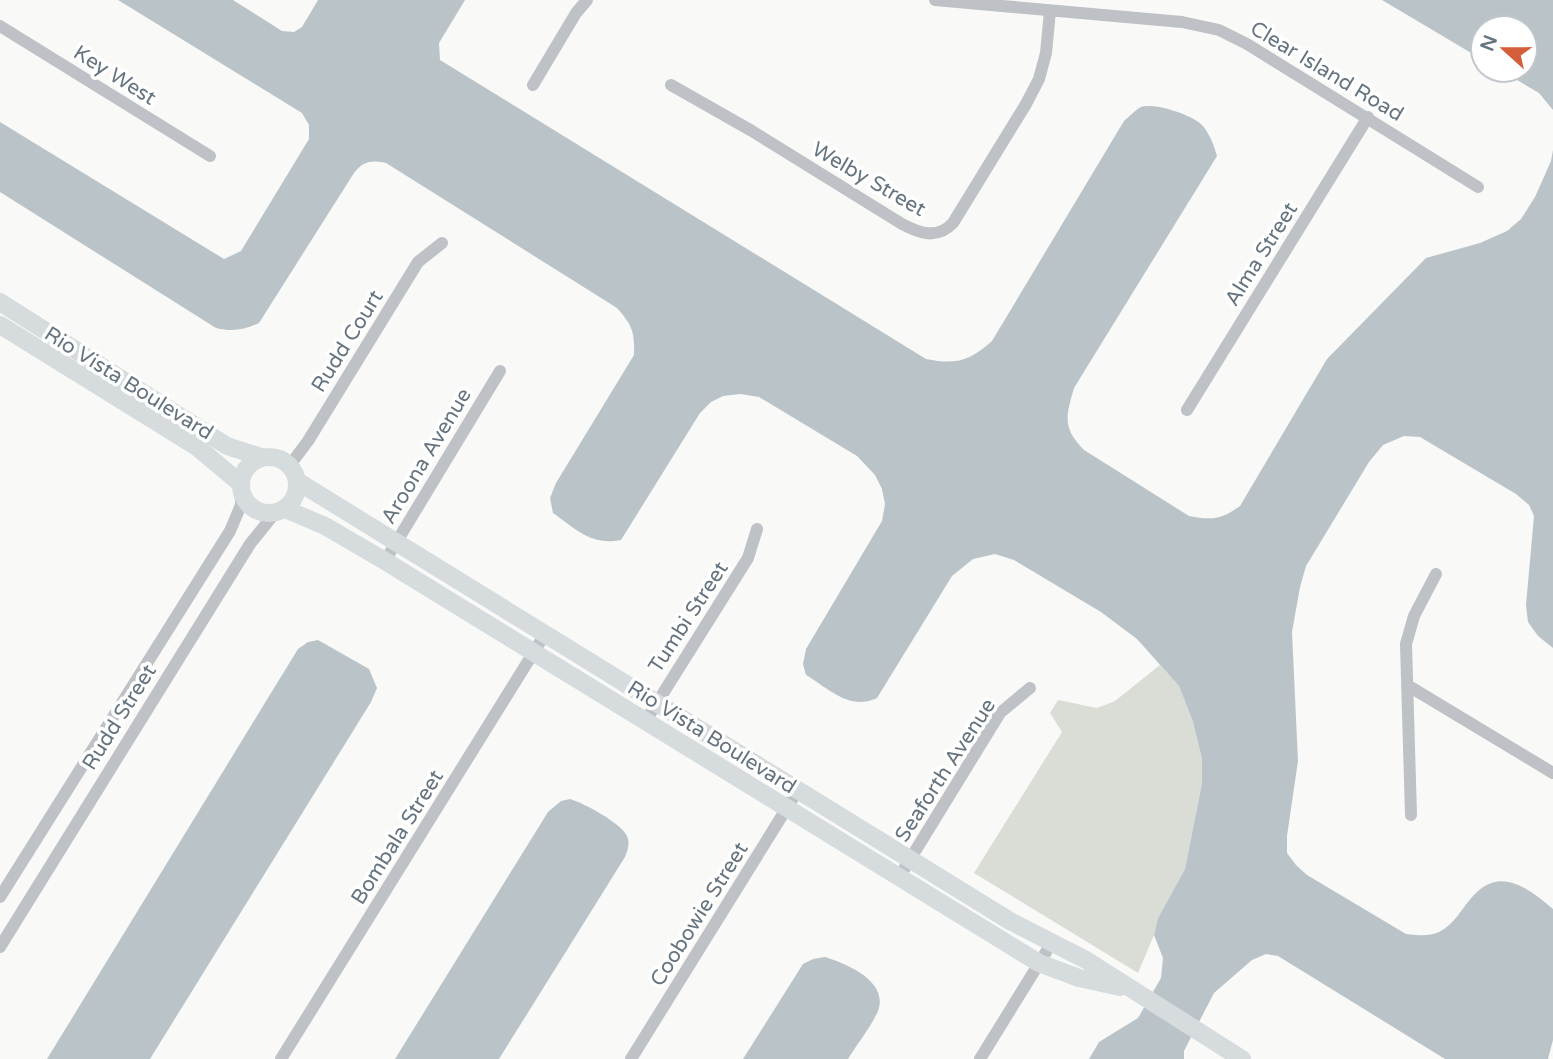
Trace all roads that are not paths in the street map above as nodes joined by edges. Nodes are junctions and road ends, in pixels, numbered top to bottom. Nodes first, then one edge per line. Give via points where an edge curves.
1 (587, 0) edge
2 (935, 0) edge
3 (984, 2) edge
4 (1049, 10) junction
5 (0, 26) edge
6 (533, 85) dead end
7 (671, 85) dead end
8 (1368, 117) junction
9 (210, 156) dead end
10 (1478, 187) dead end
11 (442, 243) dead end
12 (0, 302) edge
13 (0, 325) edge
14 (500, 371) dead end
15 (1187, 410) dead end
16 (261, 457) junction
17 (293, 473) junction
18 (241, 489) junction
19 (280, 511) junction
20 (757, 529) dead end
21 (397, 542) junction
22 (385, 561) junction
23 (1437, 574) dead end
24 (545, 634) junction
25 (534, 654) junction
26 (1407, 685) junction
27 (1030, 688) dead end
28 (656, 702) junction
29 (645, 722) junction
30 (90, 755) junction
31 (110, 767) junction
32 (1553, 773) edge
33 (798, 790) junction
34 (786, 810) junction
35 (1411, 815) dead end
36 (910, 858) junction
37 (898, 879) junction
38 (1, 896) edge
39 (23, 908) junction
40 (1051, 944) junction
41 (0, 947) edge
42 (1039, 963) junction
43 (1129, 989) junction
44 (281, 1059) edge
45 (631, 1059) edge
46 (980, 1059) edge
47 (1242, 1059) edge

1 - 6 street
2 - 3 street, Clear Island Road
3 - 4 street, Clear Island Road
4 - 7 street, Welby Street via 1043,68 1027,104 953,223 941,232 925,233 902,224
4 - 8 street, Clear Island Road via 1182,22 1219,30
5 - 9 street, Key West
8 - 10 street, Clear Island Road
8 - 15 street, Alma Street
11 - 17 street, Rudd Court via 418,262
12 - 16 street, Rio Vista Boulevard via 227,446
13 - 18 street, Rio Vista Boulevard via 197,447
14 - 21 street, Aroona Avenue
16 - 17 street via 274,457
16 - 18 street via 244,472
17 - 19 street via 291,501
17 - 21 street, Rio Vista Boulevard
18 - 19 street via 255,509
18 - 30 street, Rudd Street via 241,505 230,531
19 - 22 street, Rio Vista Boulevard via 325,526
19 - 31 street, Rudd Street via 256,534
20 - 28 street, Tumbi Street via 748,558
21 - 22 street, Aroona Avenue
21 - 24 street, Rio Vista Boulevard
22 - 25 street, Rio Vista Boulevard
23 - 26 street via 1414,616 1406,644
24 - 25 street, Bombala Street
24 - 28 street, Rio Vista Boulevard
25 - 29 street, Rio Vista Boulevard
25 - 44 street, Bombala Street
26 - 32 street
26 - 35 street
27 - 36 street, Seaforth Avenue via 1000,713
28 - 29 street, Tumbi Street
28 - 33 street, Rio Vista Boulevard
29 - 34 street, Rio Vista Boulevard
30 - 31 street
30 - 38 street, Rudd Street
31 - 39 street, Rudd Street
33 - 34 street, Coobowie Street
33 - 36 street, Rio Vista Boulevard
34 - 37 street, Rio Vista Boulevard
34 - 45 street, Coobowie Street
36 - 37 street, Seaforth Avenue
36 - 40 street, Rio Vista Boulevard
37 - 42 street, Rio Vista Boulevard
38 - 39 street
39 - 41 street, Rudd Street
40 - 42 street
40 - 43 street, Rio Vista Boulevard via 1086,960
42 - 43 street, Rio Vista Boulevard
42 - 46 street
43 - 47 street, Rio Vista Boulevard

